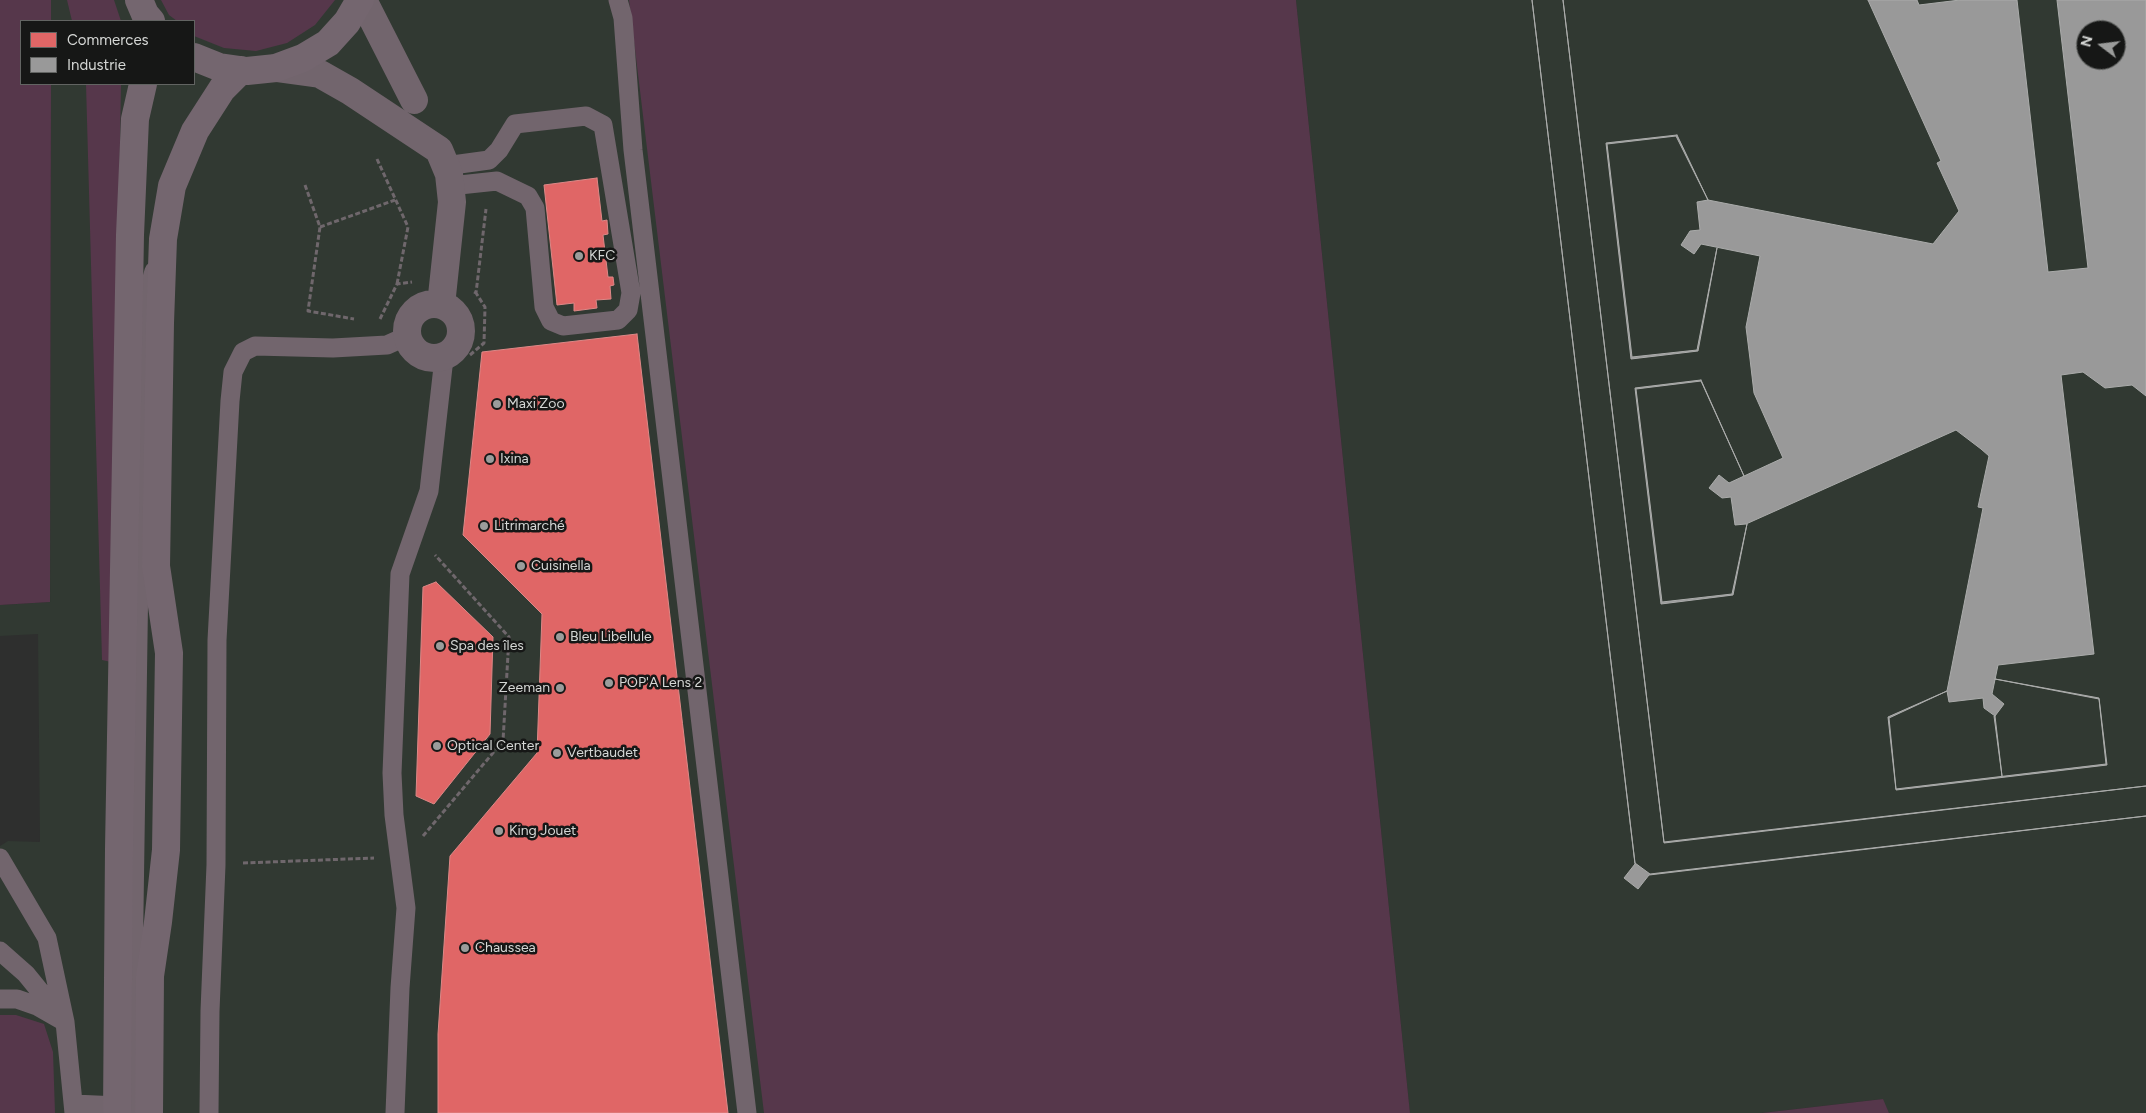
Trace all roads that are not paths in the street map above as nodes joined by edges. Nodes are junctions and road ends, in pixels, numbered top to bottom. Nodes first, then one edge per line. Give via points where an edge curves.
1 (139, 0) edge
2 (362, 0) edge
3 (618, 0) edge
4 (150, 20) edge
5 (195, 57) edge
6 (276, 68) junction
7 (241, 70) junction
8 (143, 85) edge
9 (414, 100) dead end
10 (445, 167) junction
11 (164, 239) junction
12 (441, 305) junction
13 (407, 336) junction
14 (455, 360) junction
15 (0, 858) edge
16 (0, 951) edge
17 (0, 999) edge
18 (65, 1022) junction
19 (74, 1108) edge
20 (122, 1110) edge
21 (149, 1113) edge
22 (209, 1113) edge
23 (395, 1113) edge
24 (747, 1113) edge

1 - 4 street
2 - 6 street via 328,42 303,58
2 - 9 street
3 - 24 lane via 623,18 633,150
5 - 7 street via 219,67
6 - 7 street
6 - 10 street via 320,74 350,91
7 - 11 street via 222,89 195,131 172,186
8 - 20 street via 135,119 130,245 119,848
10 - 10 lane via 497,181 528,196 535,208 544,307 551,321 563,326 618,320 628,310 631,294 603,125 586,116 515,124 499,150 488,160
10 - 12 street via 452,202
11 - 20 lane via 146,299 142,368
11 - 21 street via 156,566 168,653 166,850 150,976
12 - 13 street via 432,304 416,310 407,327
12 - 14 street via 456,314 462,330
13 - 14 street via 410,346 425,357
13 - 22 lane via 387,345 333,348 255,346 243,352 233,372 218,640
14 - 23 lane via 429,491 400,574 392,773 406,908
15 - 18 lane via 47,938
16 - 18 lane via 26,974
17 - 18 lane via 17,999 37,1006
18 - 19 lane
19 - 20 lane

